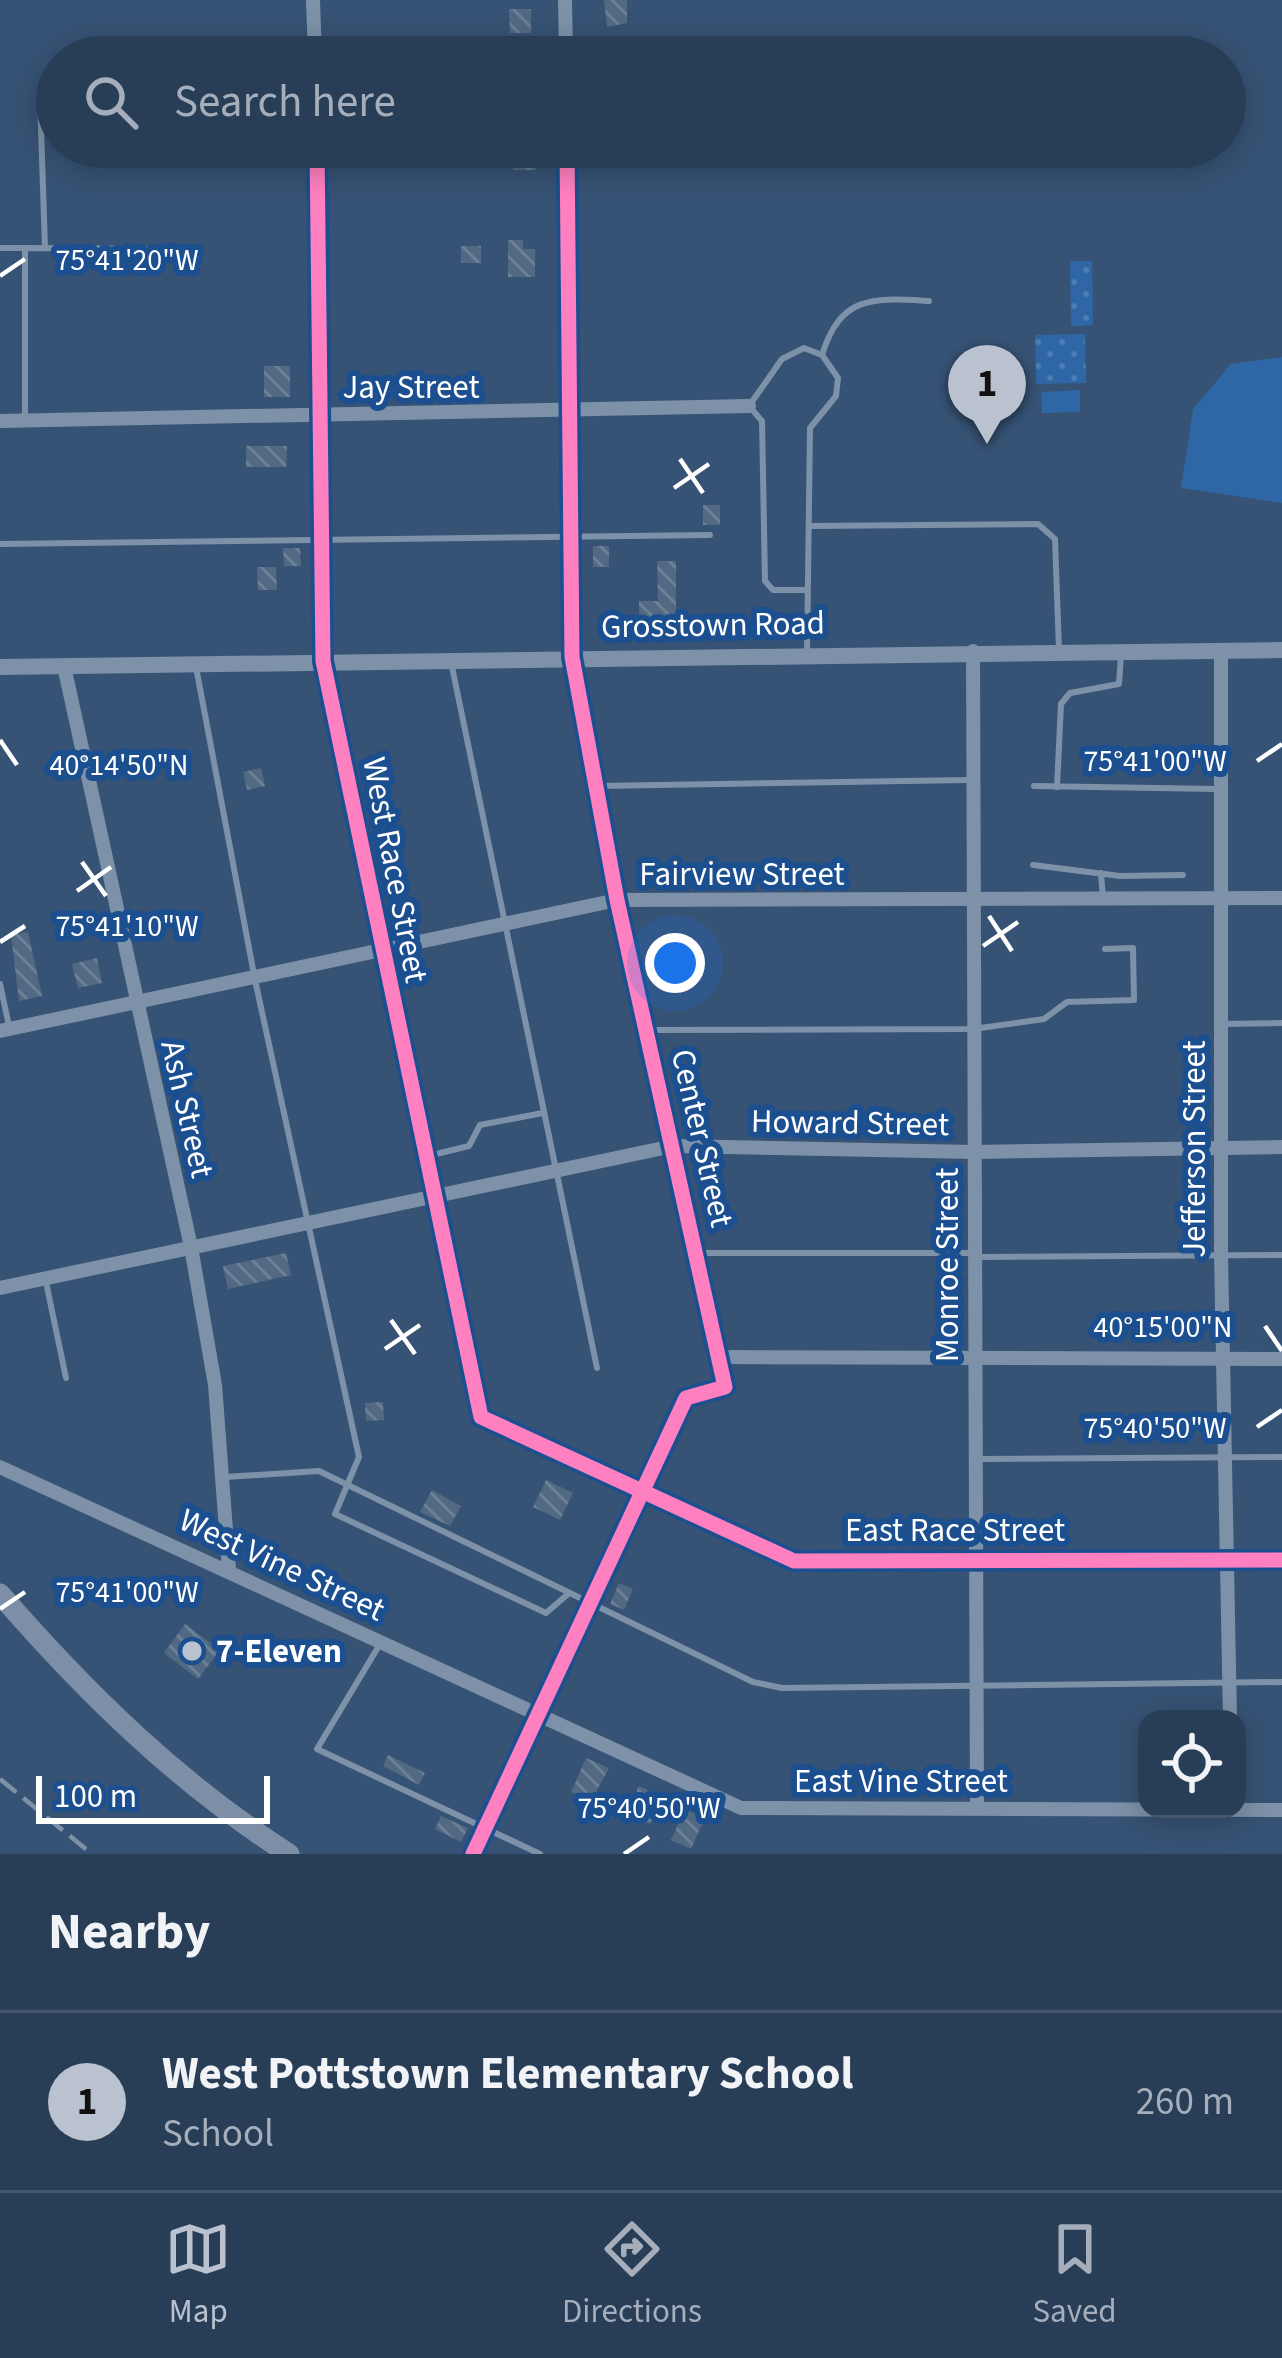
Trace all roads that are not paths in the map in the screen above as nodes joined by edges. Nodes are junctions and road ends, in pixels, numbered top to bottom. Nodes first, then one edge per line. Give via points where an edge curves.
1 (313, 0) edge
2 (565, 0) edge
3 (314, 36) edge
4 (566, 36) edge
5 (42, 168) edge
6 (317, 168) edge
7 (567, 168) edge
8 (0, 248) edge
9 (25, 248) junction
10 (45, 248) junction
11 (154, 249) dead end
12 (929, 301) dead end
13 (822, 355) junction
14 (749, 406) junction
15 (320, 414) junction
16 (570, 414) junction
17 (0, 421) edge
18 (25, 421) junction
19 (808, 526) junction
20 (710, 535) dead end
21 (571, 538) junction
22 (318, 539) junction
23 (0, 544) edge
24 (807, 590) junction
25 (1059, 650) junction
26 (1121, 650) junction
27 (1282, 650) edge
28 (974, 651) junction
29 (1221, 651) junction
30 (807, 654) junction
31 (572, 657) junction
32 (451, 658) junction
33 (323, 661) junction
34 (195, 663) junction
35 (64, 666) junction
36 (0, 667) edge
37 (971, 780) junction
38 (595, 786) junction
39 (1034, 786) dead end
40 (1057, 787) junction
41 (1221, 789) junction
42 (1033, 865) dead end
43 (1101, 873) junction
44 (1183, 875) dead end
45 (1282, 898) edge
46 (1220, 899) junction
47 (617, 901) junction
48 (1103, 901) junction
49 (973, 902) junction
50 (504, 925) junction
51 (1105, 949) dead end
52 (380, 951) junction
53 (255, 980) junction
54 (0, 984) edge
55 (135, 1002) junction
56 (1282, 1023) edge
57 (1221, 1024) junction
58 (974, 1029) junction
59 (5, 1030) edge
60 (646, 1030) junction
61 (543, 1113) junction
62 (673, 1146) junction
63 (1221, 1147) junction
64 (1282, 1147) edge
65 (974, 1152) junction
66 (424, 1157) junction
67 (555, 1172) junction
68 (432, 1194) junction
69 (313, 1224) junction
70 (191, 1247) junction
71 (697, 1253) junction
72 (974, 1255) junction
73 (1222, 1255) junction
74 (1282, 1255) edge
75 (46, 1278) junction
76 (0, 1288) edge
77 (720, 1357) junction
78 (1222, 1358) junction
79 (974, 1359) junction
80 (1282, 1359) edge
81 (597, 1368) dead end
82 (66, 1378) dead end
83 (1225, 1457) junction
84 (1282, 1457) edge
85 (976, 1460) junction
86 (0, 1467) edge
87 (222, 1477) junction
88 (346, 1486) junction
89 (643, 1494) junction
90 (977, 1558) junction
91 (1282, 1560) edge
92 (1227, 1561) junction
93 (229, 1569) junction
94 (0, 1594) edge
95 (568, 1594) junction
96 (587, 1604) junction
97 (382, 1641) junction
98 (1230, 1681) junction
99 (1282, 1682) edge
100 (977, 1683) junction
101 (1230, 1710) edge
102 (540, 1715) junction
103 (977, 1807) junction
104 (1138, 1809) edge
105 (1246, 1810) edge
106 (1282, 1810) edge
107 (484, 1827) junction
108 (289, 1854) edge
109 (472, 1854) edge
110 (540, 1854) edge

1 - 3 street
2 - 4 street
5 - 10 lane
6 - 15 street, West Race Street
7 - 16 street, Center Street
8 - 9 lane
9 - 10 lane
9 - 18 lane
10 - 11 lane
12 - 13 lane via 872,298 851,308 829,332
13 - 14 lane via 803,348 782,359
13 - 19 lane via 838,378 836,396 810,428
14 - 16 street, Jay Street
14 - 24 lane via 762,421 766,581 773,590
15 - 16 street, Jay Street
15 - 18 street, Jay Street
15 - 22 street, West Race Street
16 - 21 street, Center Street
17 - 18 street, Jay Street
19 - 24 lane
19 - 25 lane via 1038,524 1055,539
20 - 21 lane
21 - 22 lane
21 - 31 street, Center Street
22 - 23 lane
22 - 33 street, West Race Street
24 - 30 lane
25 - 26 street, Grosstown Road
25 - 28 street, Grosstown Road
26 - 29 street, Grosstown Road
26 - 40 lane via 1120,684 1070,693 1061,704
27 - 29 street, Grosstown Road
28 - 30 street, Grosstown Road
28 - 37 street, Monroe Street
29 - 41 street, Jefferson Street
30 - 31 street, Grosstown Road
31 - 32 street, Grosstown Road
31 - 38 street, Center Street
32 - 33 street, Grosstown Road
32 - 50 lane
33 - 34 street, Grosstown Road
33 - 52 street, West Race Street
34 - 35 street, Grosstown Road
34 - 53 lane
35 - 36 street, Grosstown Road
35 - 55 street, Ash Street
37 - 38 lane
37 - 49 street, Monroe Street
38 - 47 street, Center Street
39 - 40 lane
40 - 41 lane
41 - 46 street, Jefferson Street
42 - 43 lane
43 - 44 lane
43 - 48 lane
45 - 46 street, Fairview Street
46 - 48 street, Fairview Street
46 - 57 street, Jefferson Street
47 - 49 street, Fairview Street
47 - 50 street, Fairview Street
47 - 60 street, Center Street
48 - 49 street, Fairview Street
49 - 58 street, Monroe Street
50 - 52 street, Fairview Street
50 - 61 lane
51 - 58 lane via 1133,948 1134,1000 1067,1002 1044,1019
52 - 53 street, Fairview Street
52 - 66 street, West Race Street
53 - 55 street, Fairview Street
53 - 69 lane
54 - 59 lane
55 - 59 street, Fairview Street
55 - 70 street, Ash Street
56 - 57 lane
57 - 63 street, Jefferson Street
58 - 60 lane
58 - 65 street, Monroe Street
60 - 62 street, Center Street
61 - 66 lane via 480,1125 469,1146
61 - 67 lane
62 - 65 street, Howard Street
62 - 67 street, Howard Street
62 - 71 street, Center Street
63 - 64 street, Howard Street
63 - 65 street, Howard Street
63 - 73 street, Jefferson Street
65 - 72 street, Monroe Street
66 - 68 street, West Race Street
67 - 68 street, Howard Street
67 - 81 lane
68 - 69 street, Howard Street
68 - 89 street, West Race Street via 481,1417
69 - 70 street, Howard Street
69 - 88 lane via 359,1457
70 - 75 street, Howard Street
70 - 87 street, Ash Street
71 - 72 lane
71 - 77 street, Center Street
72 - 73 lane
72 - 79 street, Monroe Street
73 - 74 lane
73 - 78 street, Jefferson Street
75 - 76 street, Howard Street
75 - 82 lane
77 - 79 street
77 - 89 street via 725,1387 686,1398
78 - 79 street
78 - 80 street
78 - 83 street, Jefferson Street
79 - 85 street, Monroe Street
83 - 84 lane
83 - 85 lane
83 - 92 street, Jefferson Street
85 - 90 street, Monroe Street
86 - 93 street, West Vine Street
87 - 88 lane via 319,1471
87 - 93 street, Ash Street
88 - 95 lane
88 - 95 lane via 338,1519 546,1613
89 - 90 street, East Race Street via 794,1561
89 - 96 street
90 - 92 street, East Race Street
90 - 100 street, Monroe Street
91 - 92 street, East Race Street
92 - 98 street, Jefferson Street
93 - 97 street, West Vine Street
94 - 108 main road via 164,1763
95 - 96 lane
96 - 100 lane via 768,1685
96 - 102 street
97 - 102 street, West Vine Street
97 - 107 lane via 317,1749
98 - 99 lane
98 - 100 lane
98 - 101 street, Jefferson Street
100 - 103 street, Monroe Street
102 - 103 street, East Vine Street via 741,1808
102 - 107 street
103 - 104 street, East Vine Street
105 - 106 street, East Vine Street
107 - 109 street
107 - 110 lane

